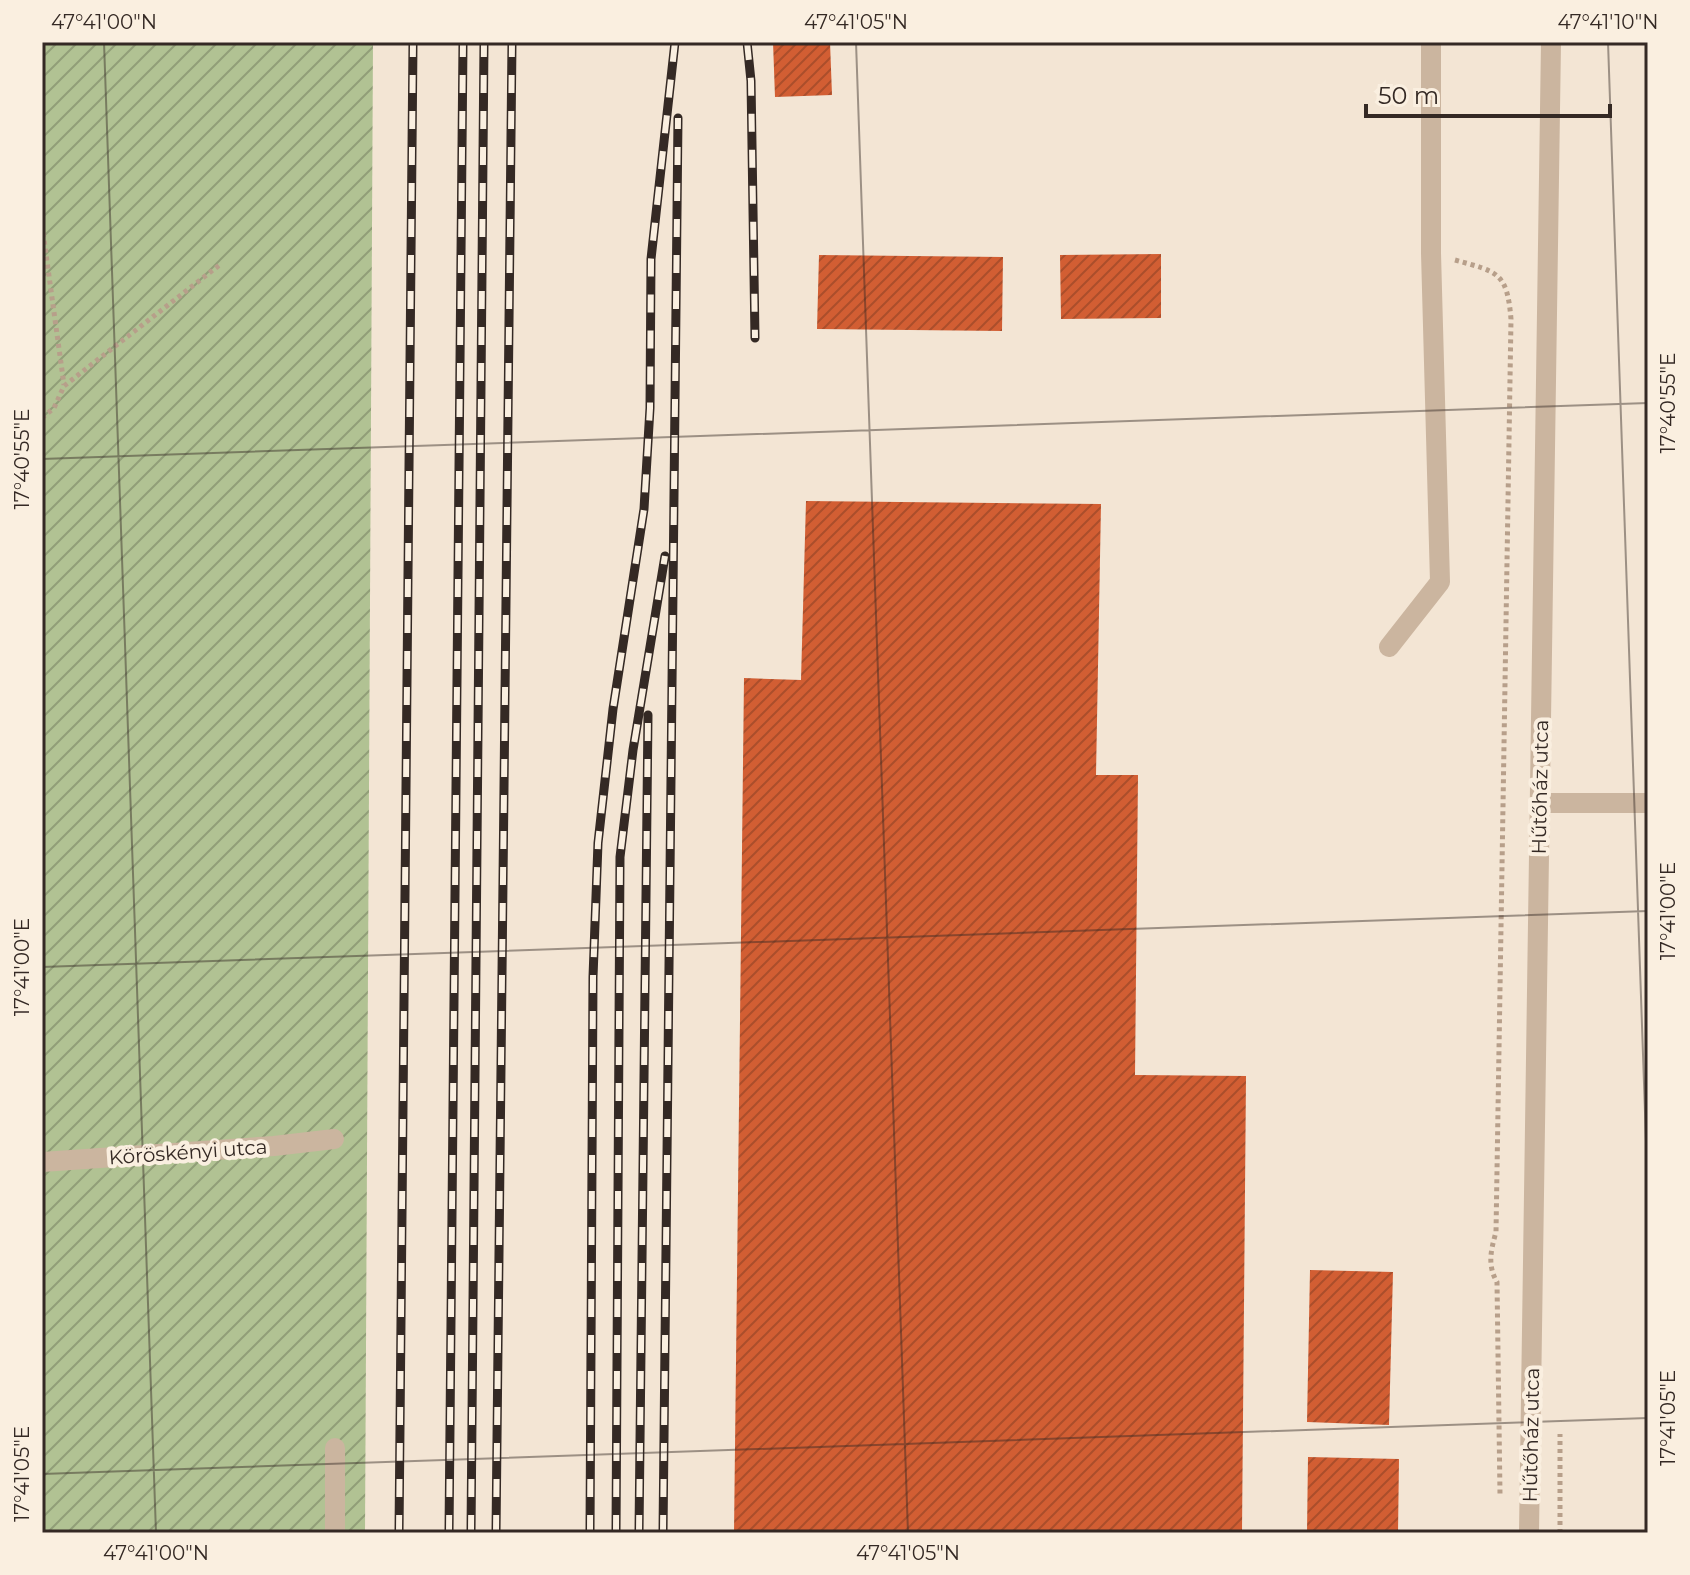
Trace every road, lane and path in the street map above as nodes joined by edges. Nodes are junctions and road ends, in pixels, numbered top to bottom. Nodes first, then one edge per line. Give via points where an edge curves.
1 (1431, 42) edge
2 (1551, 42) edge
3 (42, 225) edge
4 (1431, 253) junction
5 (222, 263) dead end
6 (64, 386) junction
7 (42, 418) edge
8 (1389, 647) dead end
9 (1539, 803) junction
10 (1648, 803) edge
11 (334, 1139) dead end
12 (42, 1162) edge
13 (335, 1448) dead end
14 (1500, 1502) dead end
15 (335, 1533) edge
16 (1529, 1533) edge

1 - 4 street
2 - 9 street, Hűtőház utca
3 - 6 path
4 - 8 street via 1440,582
4 - 14 path via 1500,277 1509,291 1511,319 1496,1232 1490,1261 1497,1282
5 - 6 path
6 - 7 path via 54,408
9 - 10 street
9 - 16 street, Hűtőház utca
11 - 12 street, Köröskényi utca
13 - 15 street

